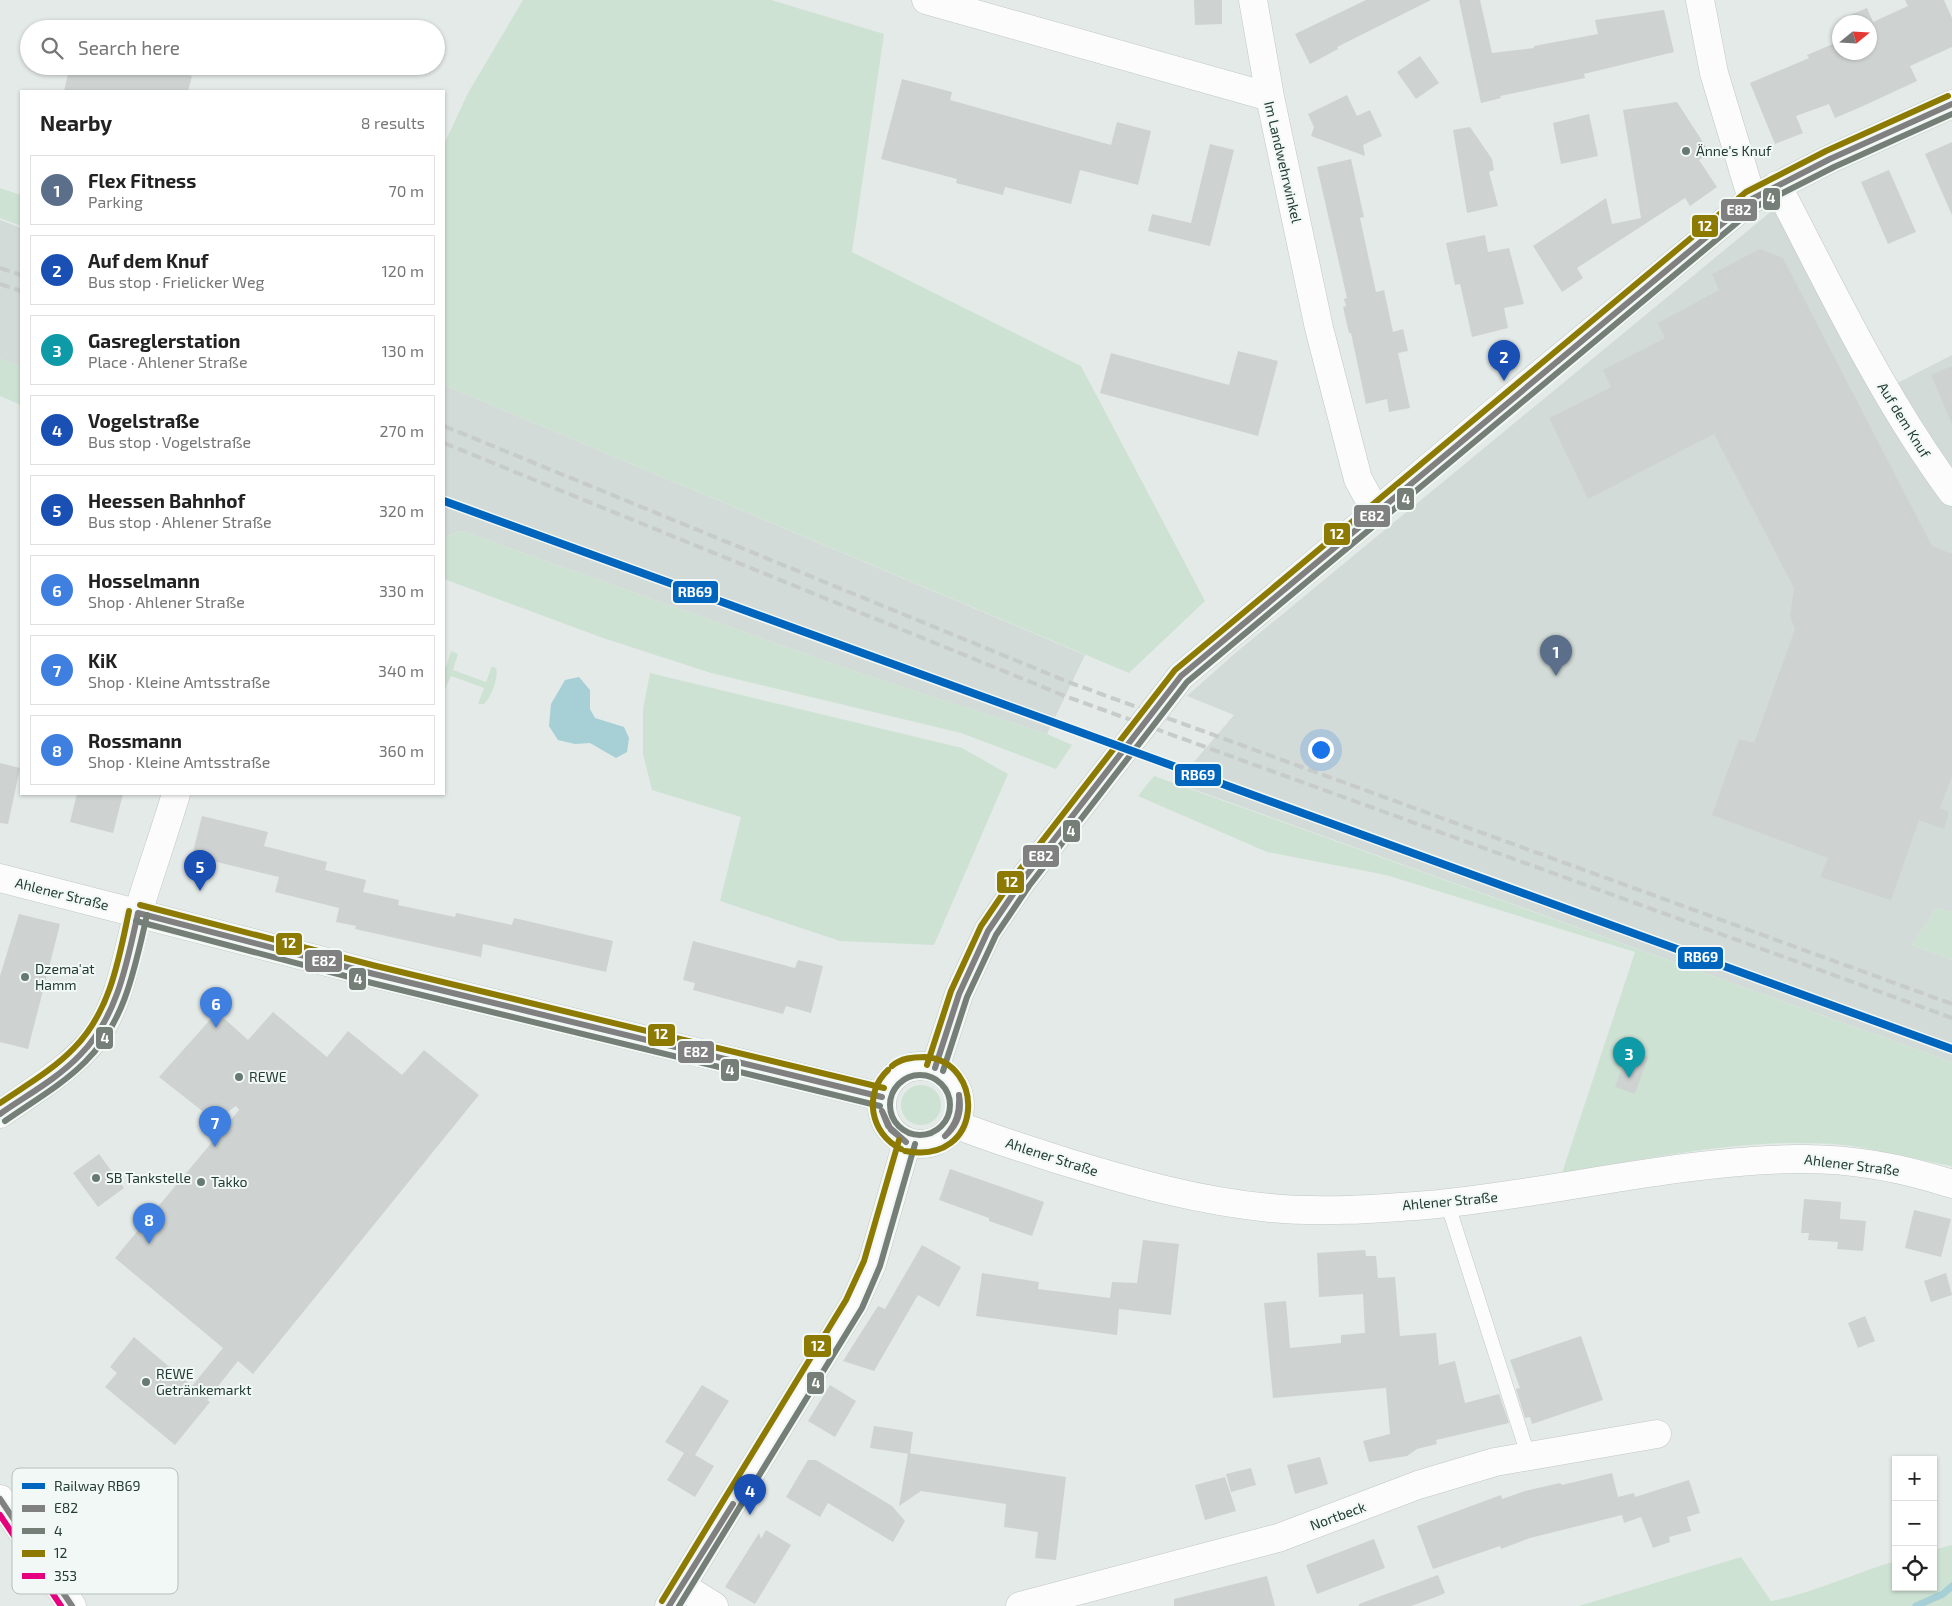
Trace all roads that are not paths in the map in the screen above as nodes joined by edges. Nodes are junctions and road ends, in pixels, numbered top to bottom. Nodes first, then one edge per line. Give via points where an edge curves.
1 (926, 0) edge
2 (1253, 0) edge
3 (1700, 0) edge
4 (1270, 97) junction
5 (1952, 104) edge
6 (1777, 185) junction
7 (1752, 199) junction
8 (1952, 492) edge
9 (1376, 512) junction
10 (176, 795) edge
11 (0, 878) edge
12 (138, 913) junction
13 (935, 1068) junction
14 (882, 1098) junction
15 (0, 1114) edge
16 (955, 1124) junction
17 (907, 1142) junction
18 (1952, 1184) edge
19 (1447, 1202) junction
20 (1657, 1434) dead end
21 (1528, 1456) junction
22 (0, 1499) edge
23 (12, 1517) edge
24 (64, 1594) edge
25 (676, 1596) edge
26 (72, 1606) edge
27 (714, 1606) edge
28 (1020, 1606) edge

1 - 4 street, Im Landwehrwinkel
2 - 4 street
3 - 7 street via 1714,73
4 - 9 street, Im Landwehrwinkel via 1319,328 1358,479
5 - 6 street
6 - 7 street
6 - 8 street, Auf dem Knuf via 1885,392
7 - 9 street
9 - 13 street via 1181,676 1022,881 988,931 959,994
10 - 12 street
11 - 12 street, Ahlener Straße
12 - 14 street, Ahlener Straße
12 - 15 street via 121,977 97,1035 80,1056
13 - 14 street via 918,1066 902,1070 886,1086
13 - 16 street via 952,1081 958,1091 960,1102
14 - 17 street via 881,1109 889,1129
16 - 17 street via 949,1133 930,1144
16 - 19 street, Ahlener Straße via 1144,1186 1201,1198 1271,1208 1340,1209
17 - 25 street via 872,1264 854,1304
18 - 19 street, Ahlener Straße via 1919,1174 1856,1163 1799,1158 1734,1162 1526,1194
19 - 21 lane
20 - 21 street, Nortbeck
21 - 28 street, Nortbeck via 1495,1462 1418,1485 1278,1538
22 - 23 street
24 - 26 street
25 - 27 street

